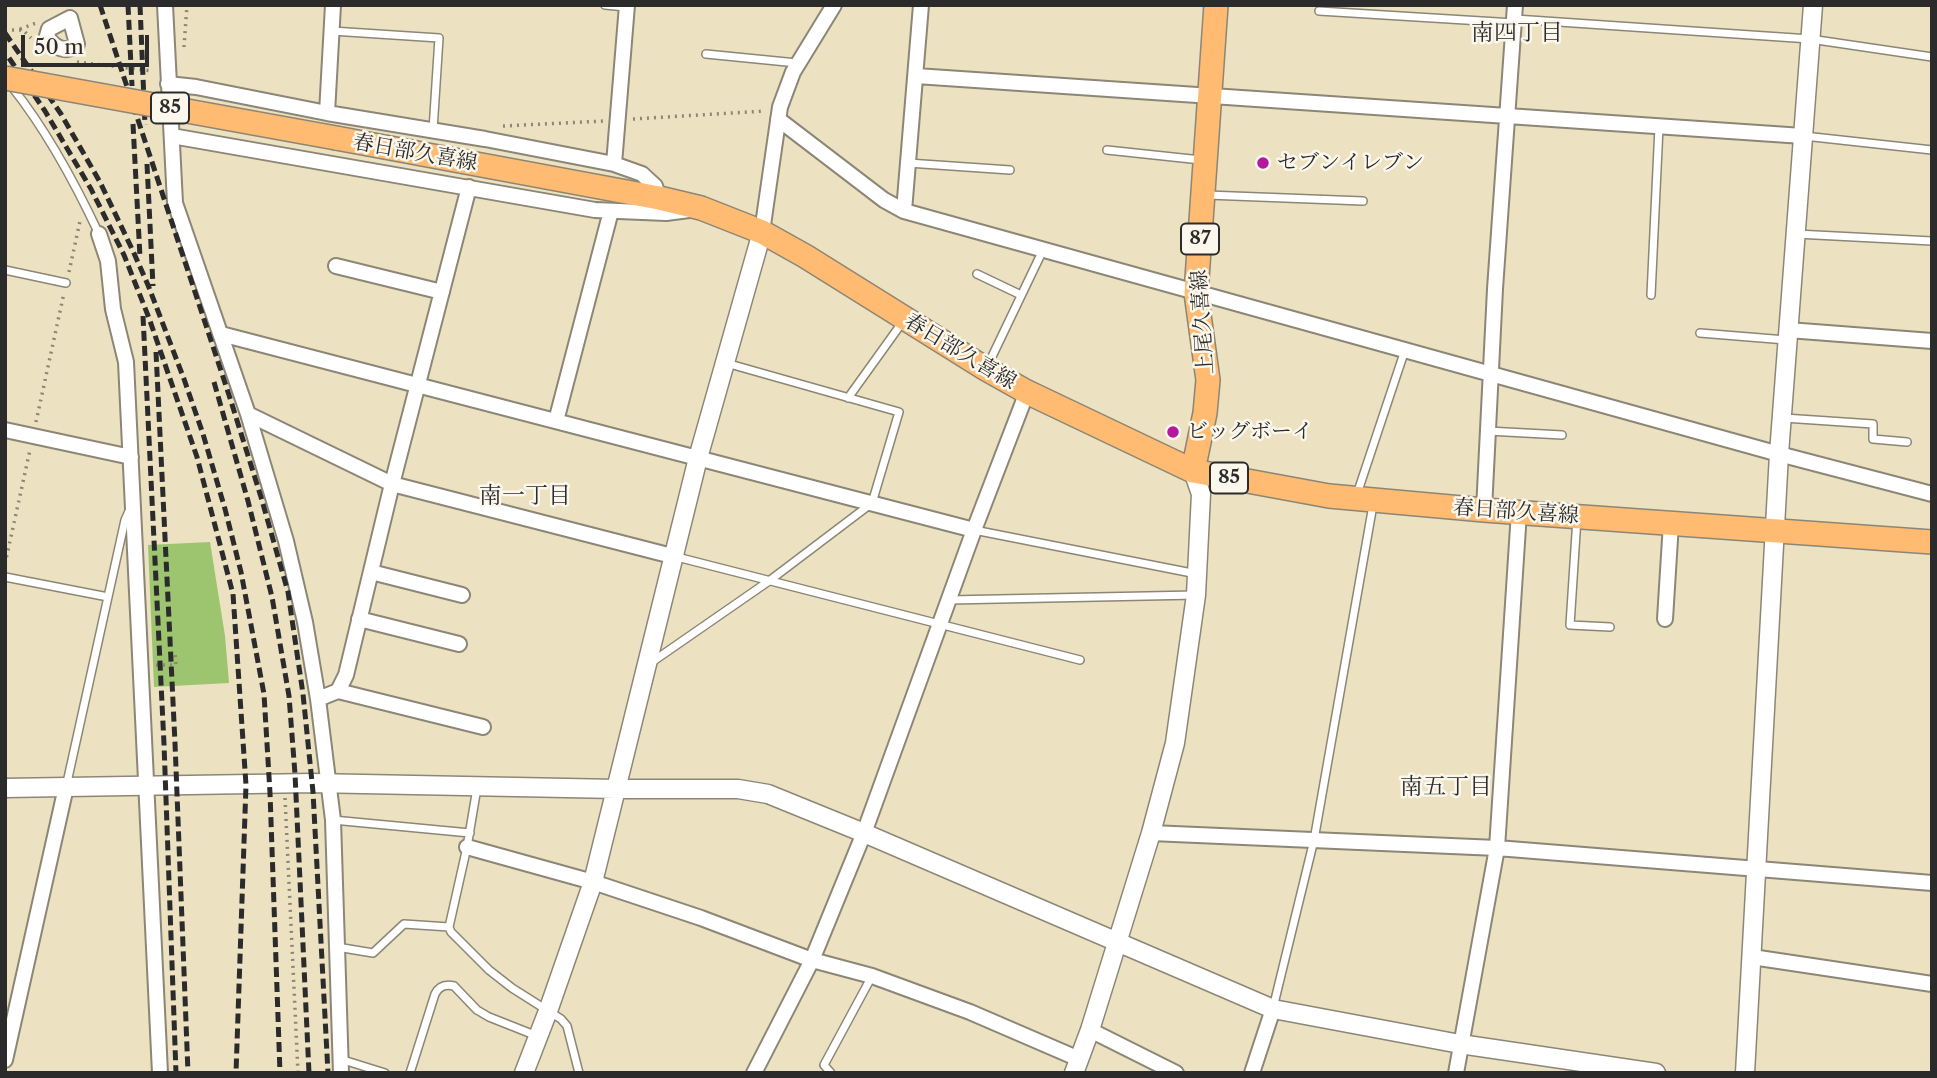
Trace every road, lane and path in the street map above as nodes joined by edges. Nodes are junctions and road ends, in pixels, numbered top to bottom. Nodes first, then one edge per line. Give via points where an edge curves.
1 (165, 5) edge
2 (187, 5) edge
3 (333, 5) edge
4 (605, 5) edge
5 (834, 5) edge
6 (921, 5) edge
7 (1216, 5) edge
8 (1813, 5) edge
9 (626, 6) edge
10 (1319, 11) dead end
11 (1514, 16) edge
12 (331, 32) junction
13 (1810, 39) junction
14 (184, 46) dead end
15 (706, 54) dead end
16 (1932, 57) edge
17 (798, 64) junction
18 (916, 76) junction
19 (8, 82) edge
20 (168, 84) junction
21 (1210, 96) junction
22 (327, 113) junction
23 (1508, 116) junction
24 (778, 119) junction
25 (1659, 127) junction
26 (433, 130) junction
27 (172, 136) junction
28 (1803, 136) junction
29 (1107, 150) dead end
30 (1932, 150) edge
31 (1205, 160) junction
32 (908, 163) junction
33 (614, 164) junction
34 (1010, 170) dead end
35 (469, 187) junction
36 (1203, 195) junction
37 (659, 198) junction
38 (1363, 201) dead end
39 (84, 202) junction
40 (701, 208) junction
41 (611, 211) junction
42 (904, 211) junction
43 (762, 232) junction
44 (99, 234) joint
45 (1796, 234) junction
46 (1932, 241) edge
47 (1043, 250) junction
48 (336, 266) dead end
49 (5, 270) edge
50 (977, 274) dead end
51 (66, 283) junction
52 (442, 292) junction
53 (1196, 293) junction
54 (1021, 295) junction
55 (1651, 295) dead end
56 (904, 319) junction
57 (1700, 333) dead end
58 (221, 334) junction
59 (1787, 335) junction
60 (1932, 341) edge
61 (1405, 350) junction
62 (726, 363) junction
63 (986, 369) junction
64 (1491, 373) junction
65 (417, 385) junction
66 (1027, 392) junction
67 (848, 397) junction
68 (248, 414) junction
69 (1782, 418) junction
70 (556, 421) junction
71 (5, 430) edge
72 (1488, 430) junction
73 (1562, 435) dead end
74 (33, 436) junction
75 (1907, 442) dead end
76 (1779, 454) junction
77 (131, 457) junction
78 (698, 458) junction
79 (1193, 471) junction
80 (392, 484) junction
81 (1932, 494) edge
82 (1365, 499) junction
83 (133, 501) junction
84 (872, 503) junction
85 (1484, 510) junction
86 (1519, 512) junction
87 (1577, 516) junction
88 (1671, 523) junction
89 (974, 530) junction
90 (1775, 530) junction
91 (1932, 542) edge
92 (672, 556) junction
93 (5, 564) edge
94 (371, 572) junction
95 (1198, 574) junction
96 (5, 576) edge
97 (769, 581) junction
98 (462, 595) dead end
99 (1196, 595) junction
100 (108, 597) junction
101 (949, 600) junction
102 (359, 619) junction
103 (1664, 619) dead end
104 (939, 625) junction
105 (1610, 627) dead end
106 (460, 644) dead end
107 (176, 652) dead end
108 (1080, 660) dead end
109 (140, 664) junction
110 (646, 666) junction
111 (338, 691) junction
112 (318, 699) junction
113 (484, 727) dead end
114 (329, 783) junction
115 (145, 786) junction
116 (478, 787) junction
117 (5, 788) edge
118 (66, 788) junction
119 (617, 789) junction
120 (285, 793) dead end
121 (333, 820) junction
122 (864, 833) junction
123 (1151, 833) junction
124 (1314, 839) junction
125 (468, 840) junction
126 (1497, 848) junction
127 (1756, 869) junction
128 (593, 882) junction
129 (1932, 883) edge
130 (449, 927) junction
131 (1117, 942) junction
132 (337, 947) junction
133 (1752, 957) junction
134 (812, 960) junction
135 (872, 976) junction
136 (1932, 984) edge
137 (1273, 1009) junction
138 (548, 1011) junction
139 (1090, 1030) junction
140 (538, 1037) junction
141 (1460, 1044) junction
142 (6, 1054) edge
143 (340, 1066) edge
144 (1076, 1066) edge
145 (160, 1073) edge
146 (298, 1073) edge
147 (385, 1073) edge
148 (410, 1073) edge
149 (524, 1073) edge
150 (579, 1073) edge
151 (754, 1073) edge
152 (831, 1073) edge
153 (1176, 1073) edge
154 (1252, 1073) edge
155 (1456, 1073) edge
156 (1656, 1073) edge
157 (1745, 1073) edge

1 - 20 street
2 - 14 path
3 - 12 street
4 - 9 lane
5 - 17 street
6 - 18 street
7 - 21 main road, 上尾久喜線 / 87
8 - 13 street
9 - 33 street
10 - 11 lane
11 - 13 lane
11 - 23 street
12 - 22 street
12 - 26 lane via 439,38
13 - 16 lane
13 - 28 street
15 - 17 lane
17 - 24 street
18 - 21 street
18 - 32 street
19 - 37 main road, 春日部久喜線 / 85, bridge
19 - 39 lane
20 - 22 street
20 - 27 street
21 - 23 street
21 - 31 main road, 上尾久喜線 / 87
22 - 26 street
23 - 25 street
23 - 64 street
24 - 42 street
24 - 43 street
25 - 28 street
25 - 55 lane
26 - 33 street
27 - 35 street
27 - 58 street via 175,203
28 - 30 lane
28 - 45 street
29 - 31 lane
31 - 36 main road, 上尾久喜線 / 87
32 - 34 lane
32 - 42 street
33 - 37 street via 642,174 656,186
35 - 41 street
35 - 52 street
36 - 38 lane
36 - 53 main road, 上尾久喜線 / 87
37 - 40 main road, 春日部久喜線 / 85
39 - 44 lane
39 - 51 path
40 - 41 street via 666,213
40 - 43 main road, 春日部久喜線 / 85
41 - 70 street
42 - 47 street
43 - 56 main road, 春日部久喜線 / 85
43 - 62 street
44 - 77 street via 125,354
45 - 46 lane
45 - 59 street
47 - 53 street
47 - 54 lane
48 - 52 street
49 - 51 lane
50 - 54 lane
51 - 74 path
52 - 65 street
53 - 61 street
53 - 79 main road, 上尾久喜線 / 87 via 1208,380
54 - 63 lane
56 - 63 main road, 春日部久喜線 / 85
56 - 67 lane
57 - 59 lane
58 - 65 street
58 - 68 street
59 - 60 street
59 - 69 street
61 - 64 street
61 - 82 lane
62 - 67 lane
62 - 78 street
63 - 66 main road, 春日部久喜線 / 85
64 - 72 street
64 - 76 street
65 - 70 street
65 - 80 street
66 - 79 main road, 春日部久喜線 / 85
66 - 89 street
67 - 84 lane via 899,412
68 - 80 street
68 - 112 street via 286,541
69 - 75 lane via 1873,424 1872,439
69 - 76 street
70 - 78 street
71 - 74 street
72 - 73 lane
72 - 85 street
74 - 77 street
74 - 93 path
76 - 81 street
76 - 90 street
77 - 83 street
78 - 84 street
78 - 92 street
79 - 82 main road, 春日部久喜線 / 85
79 - 95 street via 1201,494
80 - 92 street
80 - 94 street
82 - 85 main road, 春日部久喜線 / 85
82 - 124 lane
83 - 100 lane
83 - 109 street
84 - 89 street
84 - 97 lane
85 - 86 main road, 春日部久喜線 / 85
86 - 87 main road, 春日部久喜線 / 85
86 - 126 street
87 - 88 main road, 春日部久喜線 / 85
87 - 105 lane via 1570,625
88 - 90 main road, 春日部久喜線 / 85
88 - 103 street
89 - 95 lane
89 - 101 street
90 - 91 main road, 春日部久喜線 / 85
90 - 127 street
92 - 97 lane
92 - 110 street
94 - 98 street
94 - 102 street
95 - 99 street
96 - 100 lane
97 - 104 lane
97 - 110 lane
99 - 101 lane
99 - 123 street via 1175,743
100 - 118 lane
101 - 104 street
102 - 106 street
102 - 111 street
104 - 108 lane
104 - 122 street
107 - 109 path via 176,665
109 - 115 street
110 - 119 street
111 - 112 street
111 - 113 street
112 - 114 street
114 - 115 street
114 - 116 street
114 - 121 street
115 - 118 street
115 - 145 street
116 - 119 street
116 - 125 lane
117 - 118 street
118 - 142 street
119 - 122 street via 738,789 768,794
119 - 128 street
120 - 146 path
121 - 125 lane
121 - 132 street
122 - 131 street
122 - 134 street
123 - 124 street
123 - 131 street
124 - 126 street
124 - 137 lane
125 - 128 street
125 - 130 lane
126 - 127 street
126 - 141 street
127 - 129 street
127 - 133 street
128 - 134 street
128 - 138 street
130 - 132 lane via 404,925 373,953
130 - 138 lane via 489,970
131 - 137 street
131 - 139 street
132 - 143 street
133 - 136 street
133 - 157 street
134 - 135 street
134 - 151 street
135 - 144 street via 970,1012
135 - 152 lane via 824,1065
137 - 141 street
137 - 154 street
138 - 140 street
138 - 150 lane via 568,1026
139 - 144 street
139 - 153 street
140 - 148 lane via 489,1017 454,986 444,985 435,994
140 - 149 street
141 - 155 street
141 - 156 street
143 - 147 lane

